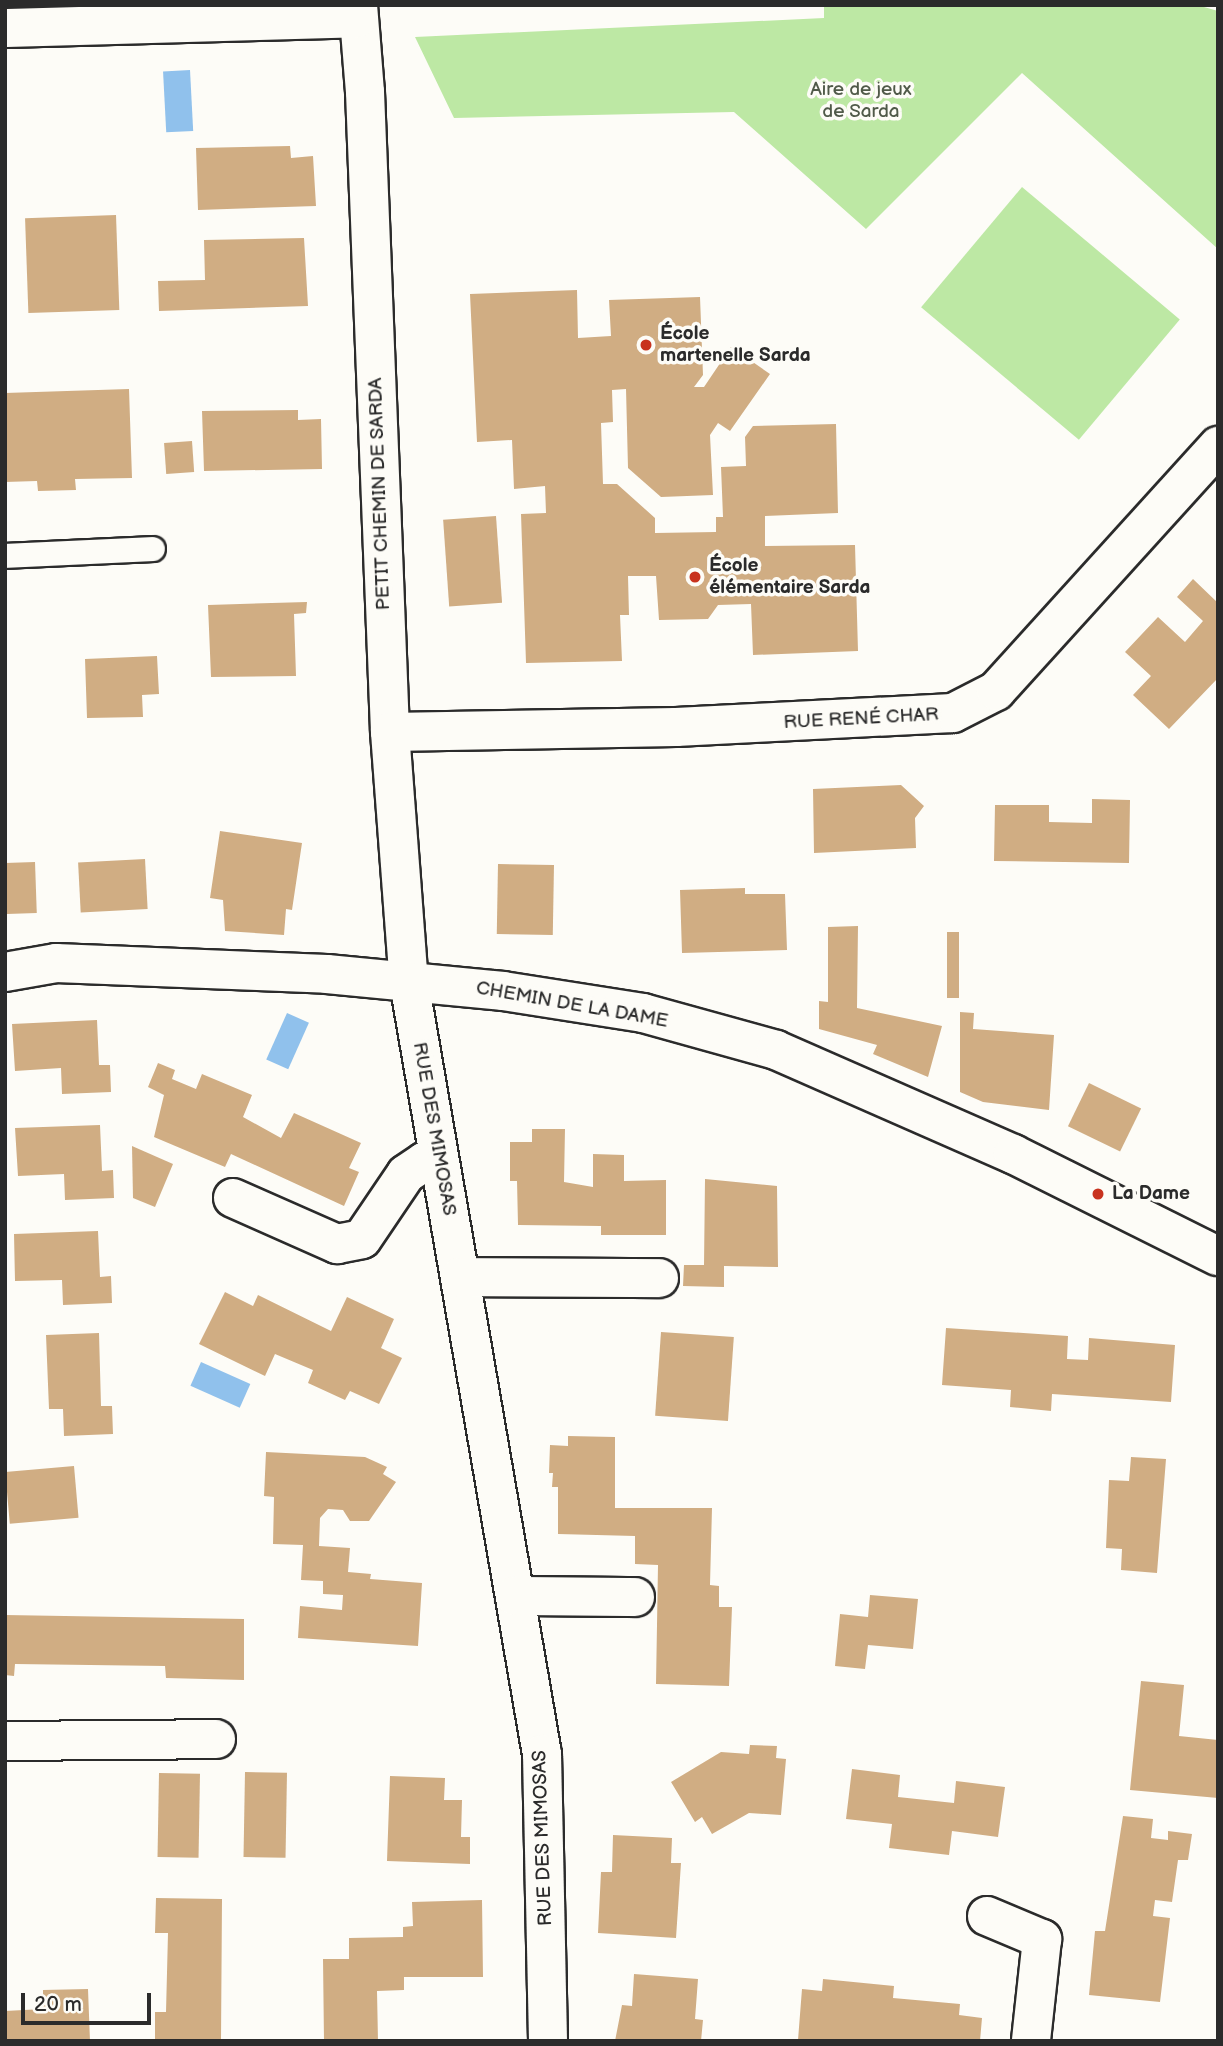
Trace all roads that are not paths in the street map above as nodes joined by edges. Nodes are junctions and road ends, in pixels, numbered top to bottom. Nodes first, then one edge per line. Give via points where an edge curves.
1 (358, 12) edge
2 (5, 28) edge
3 (1218, 446) edge
4 (152, 549) dead end
5 (5, 556) edge
6 (390, 733) junction
7 (5, 972) edge
8 (409, 982) junction
9 (439, 1164) junction
10 (233, 1198) dead end
11 (1218, 1256) edge
12 (460, 1277) junction
13 (659, 1278) dead end
14 (515, 1596) junction
15 (635, 1597) dead end
16 (216, 1739) dead end
17 (5, 1741) edge
18 (988, 1916) dead end
19 (548, 2041) edge
20 (1031, 2041) edge

1 - 2 street
1 - 6 street, PETIT CHEMIN DE SARDA
3 - 6 street, RUE RENÉ CHAR via 996,691 953,713 676,727
4 - 5 lane
6 - 8 street, PETIT CHEMIN DE SARDA
7 - 8 street, CHEMIN DE LA DAME via 56,963 149,964
8 - 9 street, RUE DES MIMOSAS
8 - 11 street, CHEMIN DE LA DAME via 643,1013 776,1049 954,1126
9 - 10 street via 424,1162 406,1174 362,1239 337,1244
9 - 12 street, RUE DES MIMOSAS
12 - 13 street
12 - 14 street, RUE DES MIMOSAS
14 - 15 street
14 - 19 street, RUE DES MIMOSAS via 542,1754
16 - 17 street
18 - 20 street via 1042,1939

